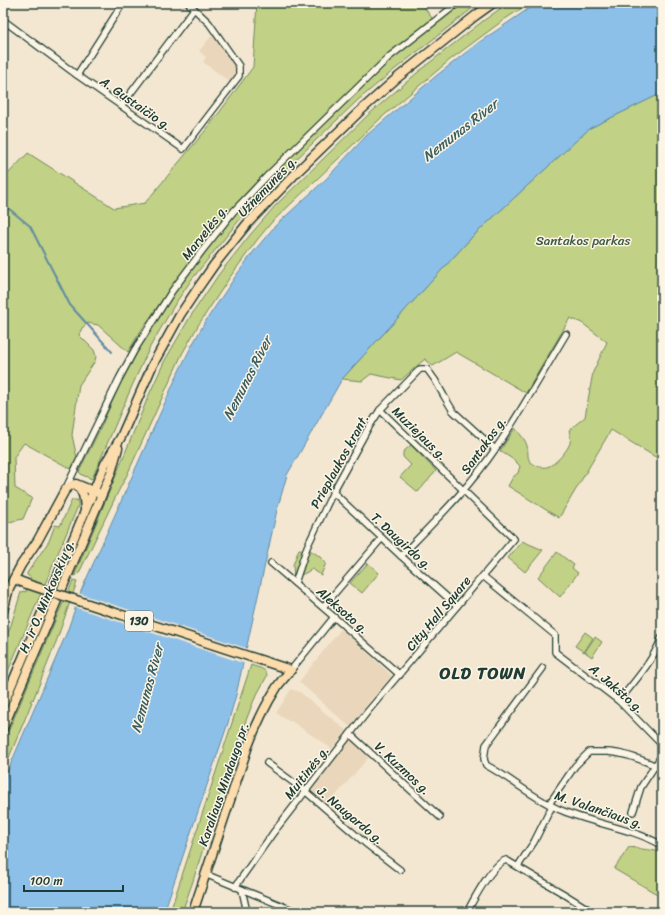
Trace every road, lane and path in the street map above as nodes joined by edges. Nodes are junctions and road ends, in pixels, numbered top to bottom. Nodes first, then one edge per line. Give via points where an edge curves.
1 (123, 3) edge
2 (188, 3) edge
3 (458, 3) edge
4 (493, 3) edge
5 (194, 9) junction
6 (3, 20) edge
7 (77, 75) junction
8 (121, 106) junction
9 (566, 334) dead end
10 (380, 410) junction
11 (495, 449) junction
12 (76, 484) junction
13 (65, 490) junction
14 (464, 490) junction
15 (333, 492) junction
16 (97, 493) junction
17 (85, 510) junction
18 (382, 538) junction
19 (401, 556) junction
20 (271, 563) dead end
21 (483, 576) junction
22 (14, 579) junction
23 (295, 583) junction
24 (457, 606) junction
25 (323, 607) junction
26 (3, 611) edge
27 (334, 616) junction
28 (662, 637) edge
29 (555, 652) joint
30 (543, 668) dead end
31 (291, 670) junction
32 (400, 675) junction
33 (619, 701) junction
34 (3, 705) edge
35 (3, 728) edge
36 (350, 734) junction
37 (662, 745) edge
38 (662, 755) edge
39 (267, 763) dead end
40 (654, 765) junction
41 (305, 791) junction
42 (550, 805) junction
43 (633, 812) dead end
44 (440, 817) dead end
45 (662, 845) edge
46 (518, 866) junction
47 (400, 870) dead end
48 (205, 874) junction
49 (235, 887) junction
50 (242, 890) junction
51 (193, 912) edge
52 (247, 912) edge
53 (297, 912) edge
54 (467, 912) edge
55 (593, 912) edge

1 - 7 street
2 - 5 street
3 - 13 street, Marvelės g. via 389,57 268,175 202,251 172,291 134,351
4 - 16 main road, Užnemunės g. via 397,78 299,170 247,224 206,276 153,364 121,437 105,464
5 - 8 street
5 - 8 street, A. Gustaičio g. via 208,23 236,61 239,76 183,149
6 - 7 street, A. Gustaičio g.
7 - 8 street, A. Gustaičio g.
9 - 11 street, Santakos g.
10 - 11 street, Prieplaukos krant. via 420,369 427,369 453,411
10 - 14 street, Muziejaus g.
10 - 15 street, Prieplaukos krant.
11 - 14 street, Santakos g.
12 - 13 main road
12 - 16 main road
12 - 17 main road via 84,496
13 - 22 main road
14 - 19 street, Santakos g.
14 - 21 street, Muziejaus g. via 514,538
15 - 18 street, T. Daugirdo g.
15 - 23 street, Prieplaukos krant. via 307,547
16 - 17 main road, H. ir O. Minkovskių g.
16 - 35 main road, H. ir O. Minkovskių g.
17 - 34 main road, H. ir O. Minkovskių g.
18 - 19 street, T. Daugirdo g.
18 - 25 street
19 - 24 street, T. Daugirdo g.
20 - 23 street, Aleksoto g.
21 - 24 street, City Hall Square
21 - 29 street, City Hall Square via 555,635
22 - 26 main road
22 - 31 main road, 130, bridge
23 - 25 street, Aleksoto g.
24 - 32 street, City Hall Square
25 - 27 street, Aleksoto g.
27 - 31 street, Karaliaus Mindaugo pr.
27 - 32 street, Aleksoto g.
28 - 33 street via 646,667
29 - 33 street, A. Jakšto g.
30 - 42 street, M. Valančiaus g. via 486,745 484,759 486,765
31 - 48 main road, Karaliaus Mindaugo pr. via 278,686 257,722
32 - 36 street, Muitinės g.
33 - 37 street, A. Jakšto g.
36 - 41 street, Muitinės g.
36 - 44 street, V. Kuzmos g.
38 - 40 street
39 - 41 street, J. Naugardo g.
40 - 42 street via 621,754 589,752 575,766
40 - 43 street via 641,787
41 - 47 street, J. Naugardo g.
41 - 49 street, Muitinės g.
42 - 45 street, M. Valančiaus g. via 627,830
42 - 46 street via 534,842
46 - 54 street via 506,860 500,862
46 - 55 street
48 - 49 street
48 - 51 main road, Karaliaus Mindaugo pr.
49 - 50 street
50 - 52 street
50 - 53 street

